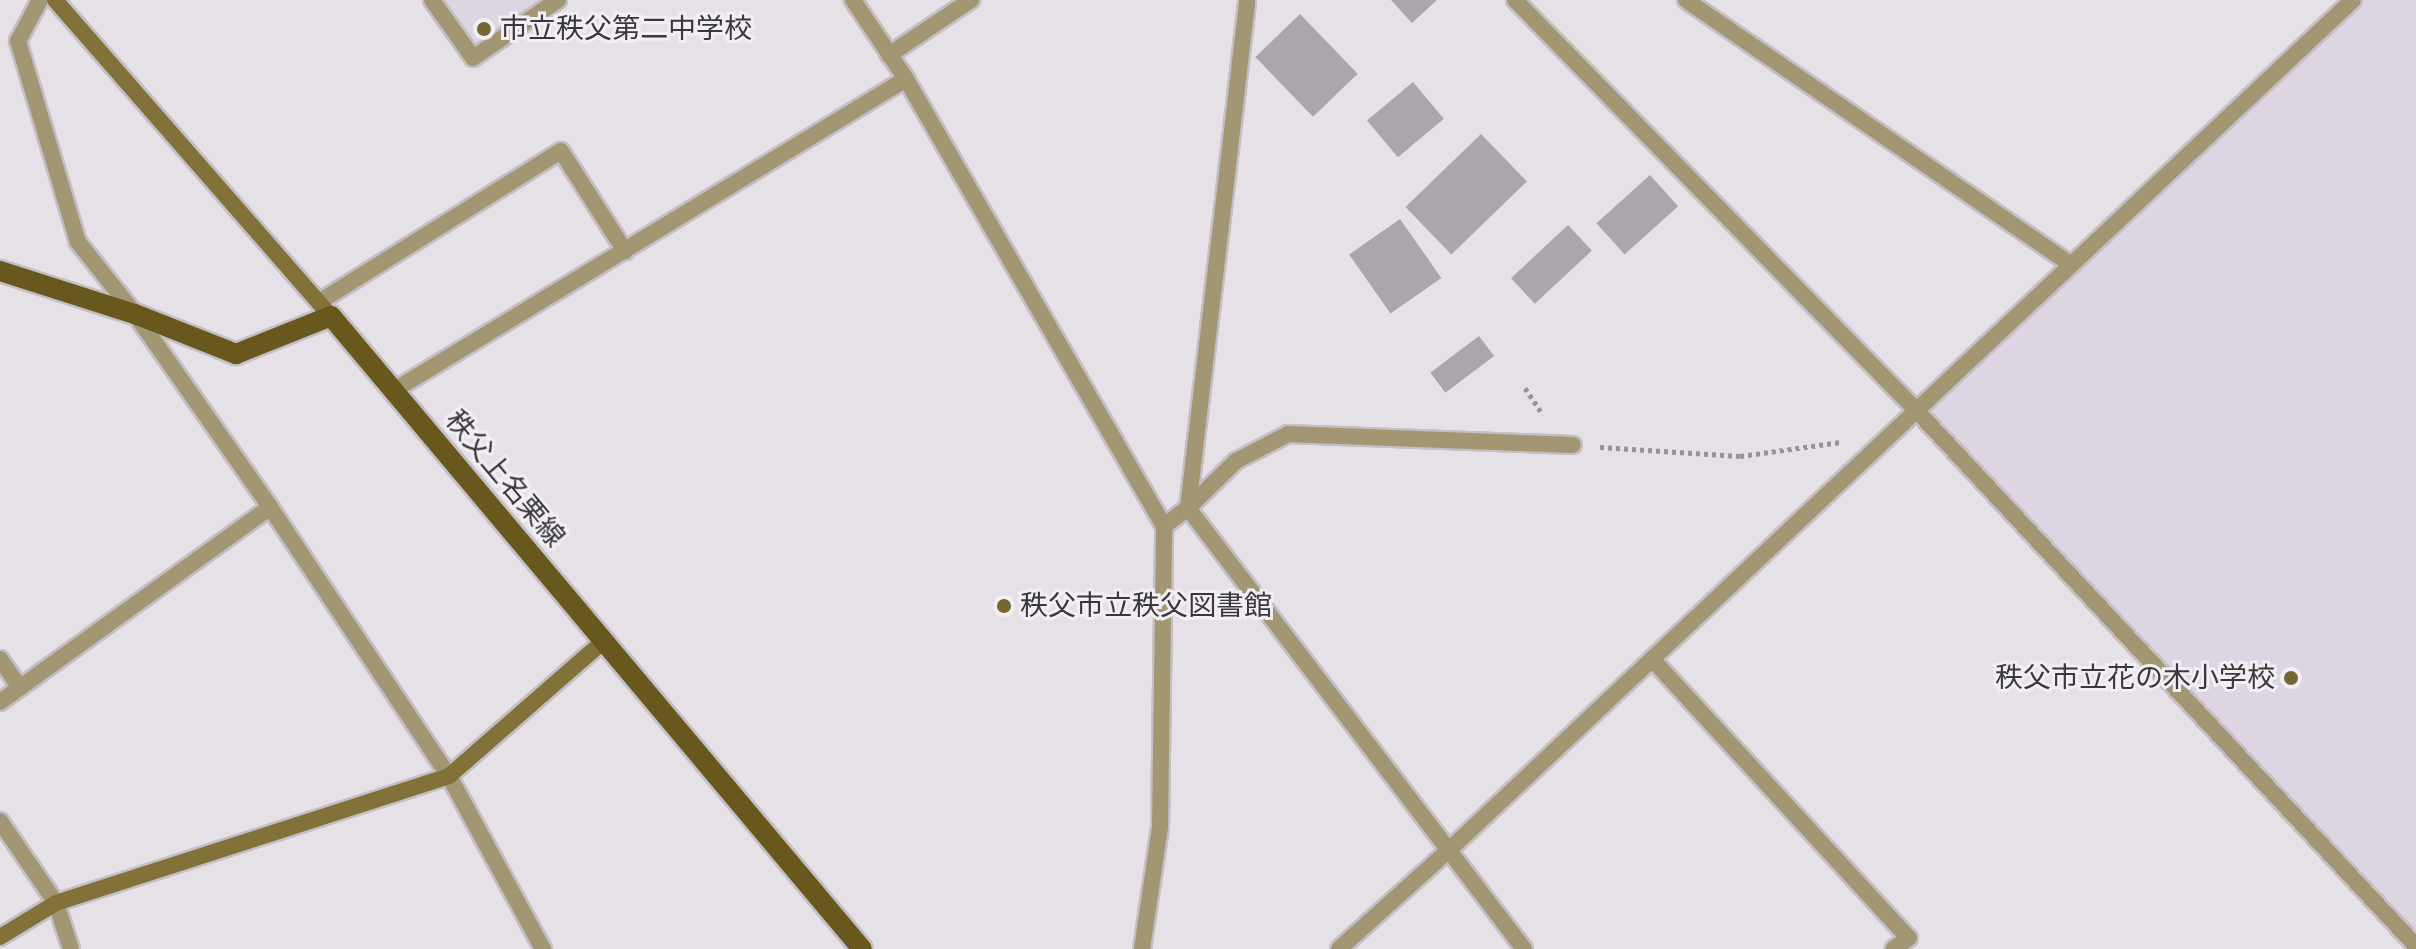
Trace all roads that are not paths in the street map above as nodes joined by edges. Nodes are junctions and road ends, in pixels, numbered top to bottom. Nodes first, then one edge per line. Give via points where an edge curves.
1 (40, 0) edge
2 (55, 0) edge
3 (432, 0) edge
4 (558, 0) edge
5 (853, 0) edge
6 (971, 0) edge
7 (1515, 0) edge
8 (1686, 0) edge
9 (1247, 2) edge
10 (2346, 2) edge
11 (889, 55) junction
12 (906, 79) junction
13 (625, 251) junction
14 (2071, 265) junction
15 (0, 271) edge
16 (325, 309) junction
17 (135, 314) junction
18 (393, 391) junction
19 (1916, 410) junction
20 (1573, 445) road end
21 (270, 507) junction
22 (1188, 508) junction
23 (1164, 526) junction
24 (605, 640) junction
25 (0, 659) edge
26 (1652, 659) junction
27 (20, 688) junction
28 (0, 702) edge
29 (449, 776) junction
30 (0, 821) edge
31 (1448, 851) junction
32 (56, 903) junction
33 (0, 937) edge
34 (2416, 946) edge
35 (71, 949) edge
36 (543, 949) edge
37 (862, 949) edge
38 (1142, 949) edge
39 (1339, 949) edge
40 (1524, 949) edge
41 (1893, 949) edge

1 - 17 street via 18,41 78,242
2 - 16 street
3 - 4 street via 473,58
5 - 11 street
6 - 11 street
7 - 19 street
8 - 14 street
9 - 22 street
10 - 14 street
11 - 12 street
12 - 13 street
12 - 23 street
13 - 16 street via 561,151
13 - 18 street
14 - 19 street
15 - 17 main road
16 - 17 main road via 236,354
16 - 18 main road, 秩父上名栗線
17 - 21 street
18 - 24 main road, 秩父上名栗線
19 - 26 street
19 - 34 street
20 - 22 street via 1288,434 1236,461
21 - 27 street
21 - 29 street
22 - 23 street
22 - 31 street
23 - 38 street via 1160,827
24 - 29 street
24 - 37 main road, 秩父上名栗線
25 - 27 street
26 - 31 street
26 - 41 street via 1909,938
27 - 28 street
29 - 32 street
29 - 36 street
30 - 32 street
31 - 39 street
31 - 40 street
32 - 33 street
32 - 35 street

